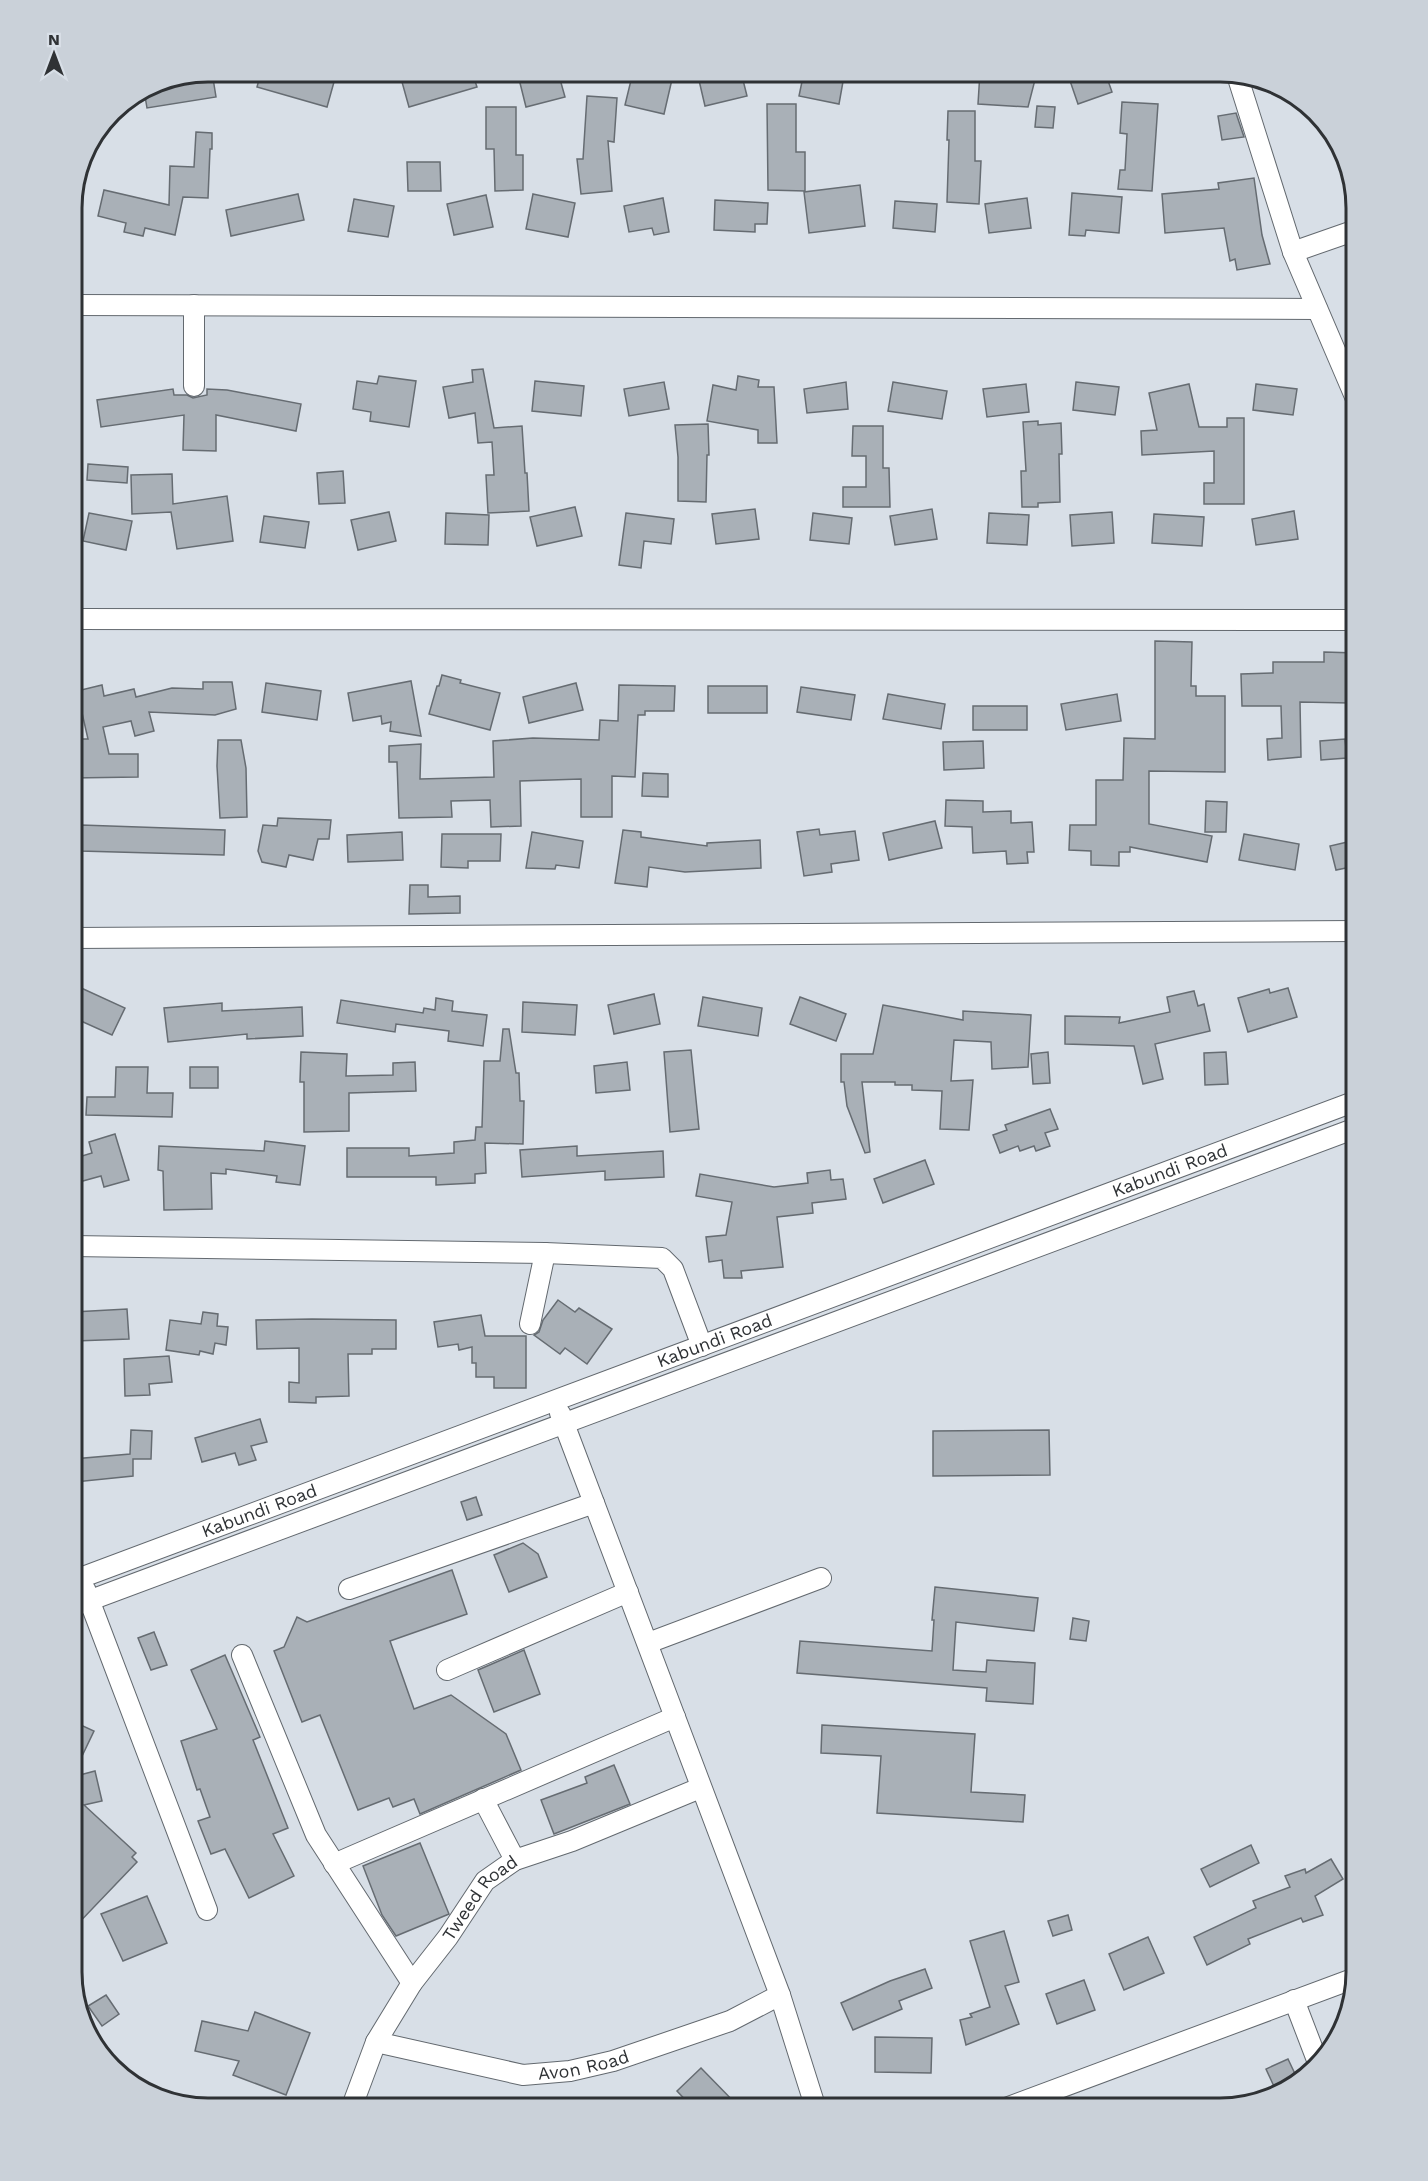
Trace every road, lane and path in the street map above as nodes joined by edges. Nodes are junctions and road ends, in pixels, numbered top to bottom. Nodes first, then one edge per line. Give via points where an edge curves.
1 (1240, 85) edge
2 (1346, 233) edge
3 (1293, 252) junction
4 (83, 305) edge
5 (194, 305) junction
6 (1317, 309) junction
7 (1346, 376) edge
8 (194, 386) dead end
9 (83, 619) edge
10 (1346, 620) edge
11 (1346, 931) edge
12 (83, 938) edge
13 (1346, 1105) edge
14 (1346, 1132) edge
15 (82, 1246) edge
16 (963, 1248) junction
17 (545, 1252) junction
18 (973, 1272) junction
19 (530, 1324) dead end
20 (702, 1346) junction
21 (556, 1401) junction
22 (565, 1425) junction
23 (594, 1503) junction
24 (82, 1578) edge
25 (821, 1578) dead end
26 (349, 1589) dead end
27 (628, 1592) junction
28 (82, 1604) edge
29 (82, 1607) edge
30 (648, 1643) junction
31 (243, 1655) dead end
32 (447, 1670) dead end
33 (675, 1718) junction
34 (700, 1788) junction
35 (483, 1799) junction
36 (515, 1860) junction
37 (334, 1864) junction
38 (207, 1910) dead end
39 (1345, 1981) edge
40 (412, 1983) junction
41 (780, 1995) junction
42 (1294, 2000) junction
43 (376, 2042) junction
44 (1315, 2054) edge
45 (355, 2098) edge
46 (813, 2098) edge
47 (1032, 2098) edge

1 - 3 street
2 - 3 street
3 - 6 street
4 - 5 street
5 - 6 street
5 - 8 street
6 - 7 street
9 - 10 street
11 - 12 street
13 - 16 street, Kabundi Road
14 - 18 street, Kabundi Road
15 - 17 street
16 - 18 street
16 - 20 street, Kabundi Road
17 - 19 street
17 - 20 street via 662,1258 673,1269
18 - 22 street, Kabundi Road
20 - 21 street, Kabundi Road
21 - 22 street
21 - 24 street, Kabundi Road
22 - 23 street
22 - 28 street, Kabundi Road
23 - 26 street
23 - 27 street
25 - 30 street
27 - 30 street
27 - 32 street
29 - 38 street
30 - 33 street
31 - 37 street via 316,1835
33 - 34 street
33 - 35 street
34 - 36 street, Tweed Road
34 - 41 street
35 - 36 street
35 - 37 street
36 - 40 street, Tweed Road via 485,1881
37 - 40 street
39 - 42 street
40 - 43 street, Tweed Road
41 - 43 street, Avon Road via 730,2021 613,2061 570,2071 524,2075
41 - 46 street
42 - 44 street
42 - 47 street
43 - 45 street, Tweed Road

